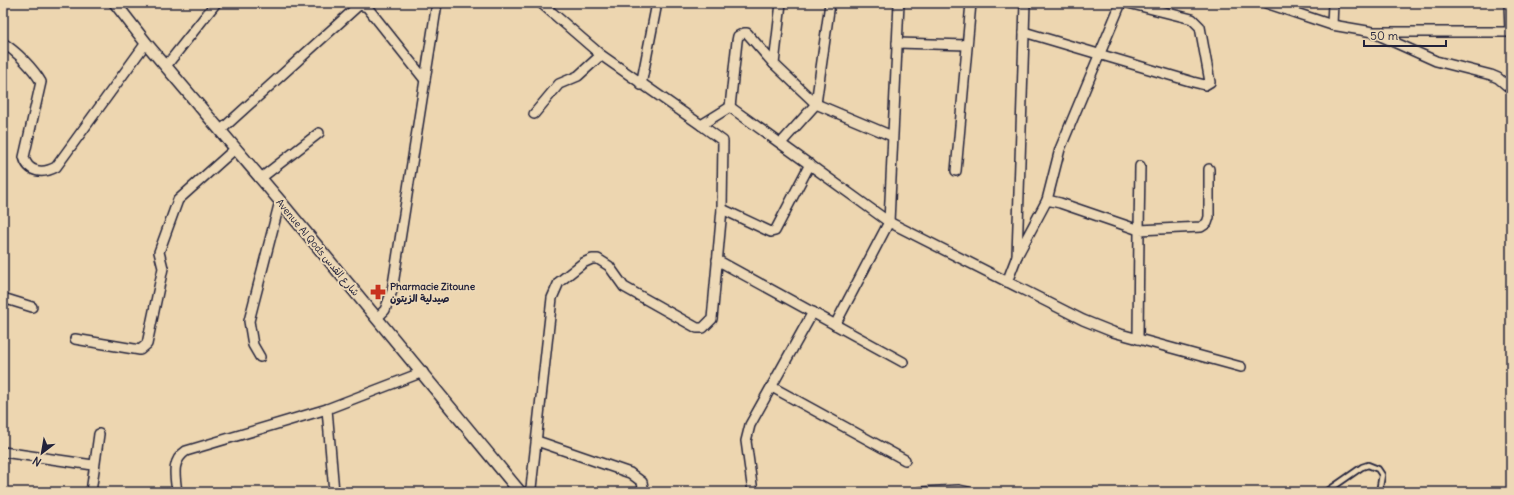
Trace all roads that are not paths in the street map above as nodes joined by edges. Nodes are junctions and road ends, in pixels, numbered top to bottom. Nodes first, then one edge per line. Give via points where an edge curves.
1 (115, 3) edge
2 (216, 3) edge
3 (437, 3) edge
4 (541, 3) edge
5 (657, 3) edge
6 (781, 3) edge
7 (830, 3) edge
8 (899, 3) edge
9 (970, 3) edge
10 (1024, 3) edge
11 (1120, 3) edge
12 (1128, 3) edge
13 (1266, 3) edge
14 (1333, 3) edge
15 (1510, 3) edge
16 (552, 8) edge
17 (1332, 25) junction
18 (1024, 32) junction
19 (1373, 32) junction
20 (1511, 32) edge
21 (3, 43) edge
22 (146, 43) junction
23 (897, 43) junction
24 (967, 45) junction
25 (1099, 54) junction
26 (601, 55) junction
27 (774, 64) junction
28 (166, 66) junction
29 (425, 80) junction
30 (642, 85) junction
31 (1511, 89) edge
32 (816, 104) junction
33 (730, 107) junction
34 (534, 114) dead end
35 (701, 125) junction
36 (221, 130) junction
37 (318, 133) dead end
38 (892, 136) junction
39 (781, 143) junction
40 (236, 148) junction
41 (810, 164) junction
42 (1140, 166) dead end
43 (1208, 169) dead end
44 (956, 171) dead end
45 (261, 178) junction
46 (1047, 200) junction
47 (280, 201) junction
48 (722, 209) junction
49 (889, 222) junction
50 (1139, 230) junction
51 (1017, 256) junction
52 (717, 260) junction
53 (1007, 282) junction
54 (3, 298) edge
55 (32, 307) dead end
56 (813, 312) junction
57 (377, 318) junction
58 (835, 324) junction
59 (75, 339) dead end
60 (1138, 339) junction
61 (260, 357) dead end
62 (903, 362) dead end
63 (1241, 367) dead end
64 (423, 372) junction
65 (772, 387) junction
66 (327, 409) junction
67 (99, 434) dead end
68 (537, 441) junction
69 (3, 452) edge
70 (905, 460) dead end
71 (93, 465) junction
72 (91, 492) edge
73 (177, 492) edge
74 (334, 492) edge
75 (520, 492) edge
76 (528, 492) edge
77 (644, 492) edge
78 (753, 492) edge
79 (921, 492) edge
80 (968, 492) edge
81 (1326, 492) edge
82 (1379, 492) edge

1 - 22 street, Avenue Al Qods شارع القدس
2 - 28 street
3 - 29 street
4 - 16 street
5 - 30 street
6 - 27 street
7 - 32 street
8 - 23 street
9 - 24 street
10 - 18 street
11 - 25 street
12 - 25 street via 1192,19 1200,27 1210,82 1205,85 1193,82
13 - 17 street
14 - 17 street
15 - 20 street
16 - 26 street
17 - 19 street
18 - 25 street
18 - 51 street
19 - 20 street
19 - 31 street via 1436,61 1494,77
21 - 22 street via 38,76 41,82 24,157 29,167 47,172 56,167
22 - 28 street, Avenue Al Qods شارع القدس
23 - 24 street
23 - 38 street
24 - 44 street
25 - 46 street via 1060,149
26 - 30 street
26 - 34 street via 578,76 559,84
27 - 32 street
27 - 33 street via 747,33 738,36
28 - 36 street, Avenue Al Qods شارع القدس
29 - 36 street via 367,7 359,5
29 - 57 street via 392,291 385,310
30 - 35 street
32 - 38 street
32 - 39 street
33 - 35 street
33 - 39 street
35 - 48 street via 723,141
36 - 40 street, Avenue Al Qods شارع القدس
37 - 45 street
38 - 49 street
39 - 41 street
40 - 45 street, Avenue Al Qods شارع القدس
40 - 59 street via 178,200 159,252 164,268 144,348 140,350
41 - 48 street via 775,231 771,232
41 - 49 street
42 - 50 street
43 - 50 street via 1207,223 1201,227
45 - 47 street, Avenue Al Qods شارع القدس
46 - 50 street via 1060,202
46 - 51 street
47 - 57 street, Avenue Al Qods شارع القدس
47 - 61 street via 249,321 253,345
48 - 52 street
49 - 53 street
49 - 58 street
50 - 60 street
51 - 53 street
52 - 56 street
52 - 68 street via 712,319 703,328 697,328 624,287 609,266 598,259 583,262 559,282 552,298
53 - 60 street via 1083,320
54 - 55 street
56 - 58 street
56 - 65 street
57 - 64 street, Avenue Al Qods شارع القدس
58 - 62 street
60 - 63 street
64 - 66 street
64 - 75 street, Avenue Al Qods شارع القدس
65 - 70 street
65 - 78 street via 750,425 746,441
66 - 73 street via 186,451 177,460 175,469
66 - 74 street
67 - 71 street
68 - 76 street via 531,488
68 - 77 street via 630,473 642,482
69 - 71 street
71 - 72 street
79 - 80 street
81 - 82 lane via 1368,465 1378,469 1382,475

